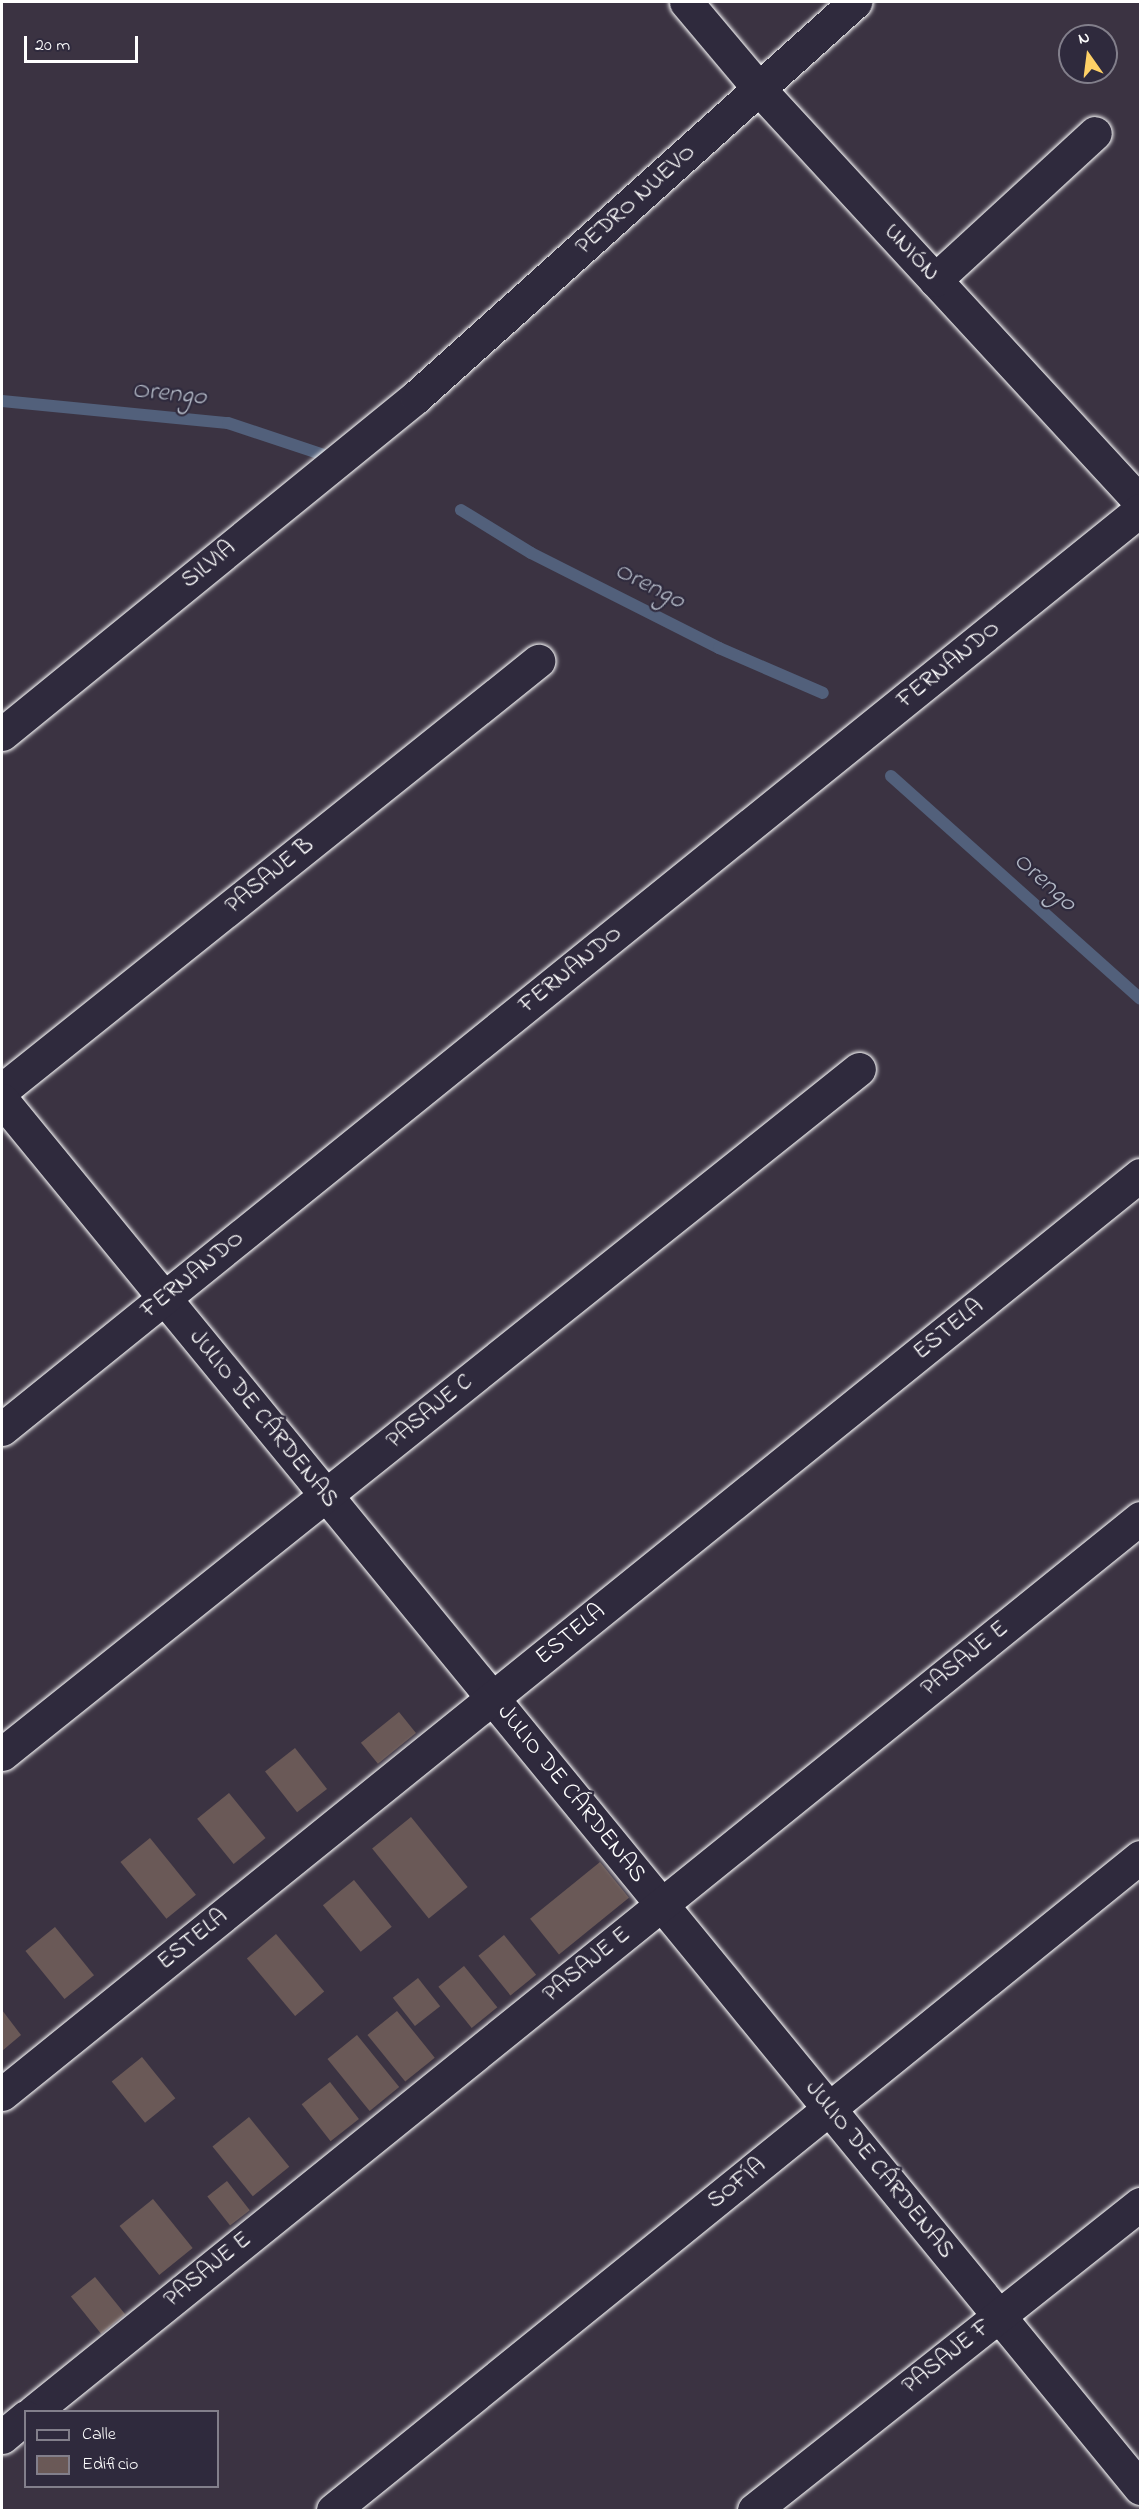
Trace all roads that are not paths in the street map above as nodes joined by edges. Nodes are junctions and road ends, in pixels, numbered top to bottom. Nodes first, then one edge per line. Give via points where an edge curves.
1 (686, 2) edge
2 (855, 2) edge
3 (760, 90) junction
4 (1095, 133) dead end
5 (935, 280) junction
6 (416, 397) joint
7 (1140, 502) edge
8 (1140, 510) edge
9 (538, 661) dead end
10 (2, 734) edge
11 (859, 1069) dead end
12 (2, 1090) edge
13 (2, 1100) edge
14 (1140, 1175) edge
15 (164, 1298) junction
16 (2, 1429) edge
17 (326, 1495) junction
18 (1140, 1518) edge
19 (492, 1698) junction
20 (2, 1754) edge
21 (1140, 1857) edge
22 (661, 1904) junction
23 (2, 2094) edge
24 (829, 2109) junction
25 (1140, 2204) edge
26 (999, 2316) junction
27 (35, 2410) edge
28 (24, 2419) edge
29 (2, 2437) edge
30 (1140, 2488) edge
31 (333, 2511) edge
32 (754, 2511) edge

1 - 3 street, UNIÓN
2 - 3 street, PEDRO NUEVO
3 - 5 street, UNIÓN
3 - 6 street, PEDRO NUEVO
4 - 5 street
5 - 7 street, UNIÓN
6 - 10 street, SILVIA
8 - 15 street, FERNANDO
9 - 12 street, PASAJE B
11 - 17 street, PASAJE C
13 - 15 street, JULIO DE CÁRDENAS
14 - 19 street, ESTELA
15 - 16 street, FERNANDO
15 - 17 street, JULIO DE CÁRDENAS
17 - 19 street, JULIO DE CÁRDENAS
17 - 20 street, PASAJE C
18 - 22 street, PASAJE E
19 - 22 street, JULIO DE CÁRDENAS
19 - 23 street, ESTELA
21 - 24 street, SOFÍA
22 - 24 street, JULIO DE CÁRDENAS
22 - 27 street, PASAJE E
24 - 26 street, JULIO DE CÁRDENAS
24 - 31 street, SOFÍA
25 - 26 street, PASAJE F
26 - 30 street, JULIO DE CÁRDENAS
26 - 32 street, PASAJE F
28 - 29 street

